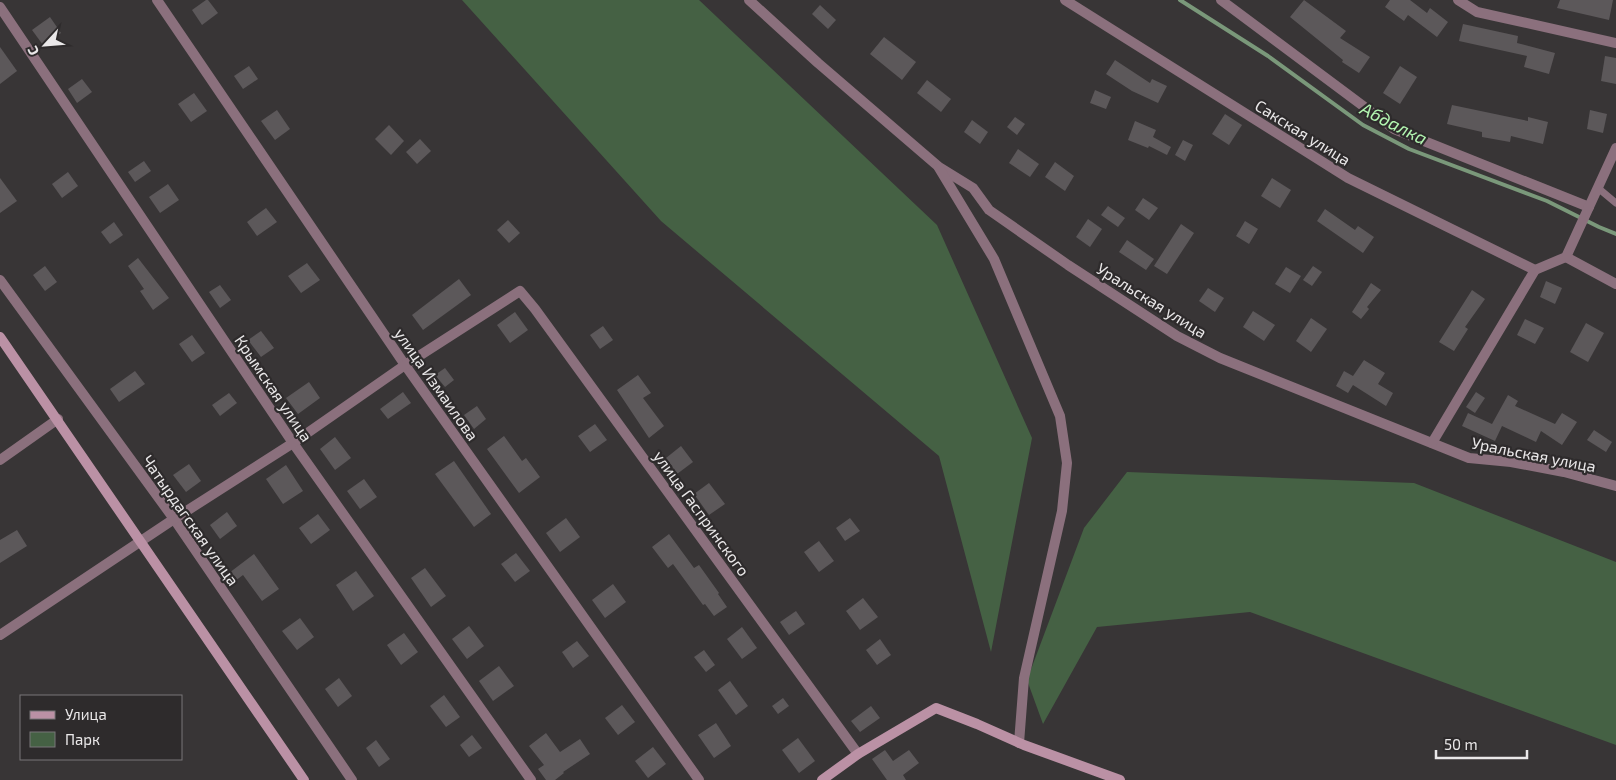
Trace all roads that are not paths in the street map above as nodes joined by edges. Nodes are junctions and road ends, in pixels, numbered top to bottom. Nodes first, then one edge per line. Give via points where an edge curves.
1 (156, 0) edge
2 (749, 0) edge
3 (1065, 0) edge
4 (1221, 0) edge
5 (1458, 0) edge
6 (0, 7) edge
7 (1616, 43) edge
8 (1616, 148) edge
9 (939, 167) junction
10 (1598, 188) junction
11 (1616, 203) edge
12 (1585, 215) junction
13 (1566, 257) junction
14 (1535, 270) junction
15 (0, 280) edge
16 (1616, 284) edge
17 (0, 337) edge
18 (404, 365) junction
19 (58, 420) junction
20 (293, 443) junction
21 (1432, 443) junction
22 (0, 460) edge
23 (1616, 486) edge
24 (174, 519) junction
25 (141, 541) junction
26 (0, 635) edge
27 (1019, 743) junction
28 (858, 754) junction
29 (304, 780) edge
30 (352, 780) edge
31 (532, 780) edge
32 (699, 780) edge
33 (822, 780) edge
34 (1120, 780) edge

1 - 18 street, улица Измаилова
2 - 9 street, Уральская улица
3 - 14 street, Сакская улица via 1348,178
4 - 12 street via 1394,129
5 - 7 street via 1477,12
6 - 20 street, Крымская улица
8 - 10 street
9 - 21 street, Уральская улица via 973,188 997,216 1177,336 1220,358
9 - 27 street via 994,259 1060,416 1066,454 1062,511 1024,678
10 - 11 lane
10 - 12 street
12 - 13 street
13 - 14 street
13 - 16 street
14 - 21 street
15 - 24 street, Чатырдагская улица
17 - 19 main road
18 - 20 street
18 - 28 street, улица Гаспринского via 520,291
18 - 32 street, улица Измаилова
19 - 22 street
19 - 25 main road
20 - 24 street
20 - 31 street, Крымская улица
21 - 23 street, Уральская улица via 1469,458 1564,472
24 - 25 street
24 - 30 street, Чатырдагская улица
25 - 26 street
25 - 29 main road
27 - 28 main road via 936,708
27 - 34 main road
28 - 33 main road

